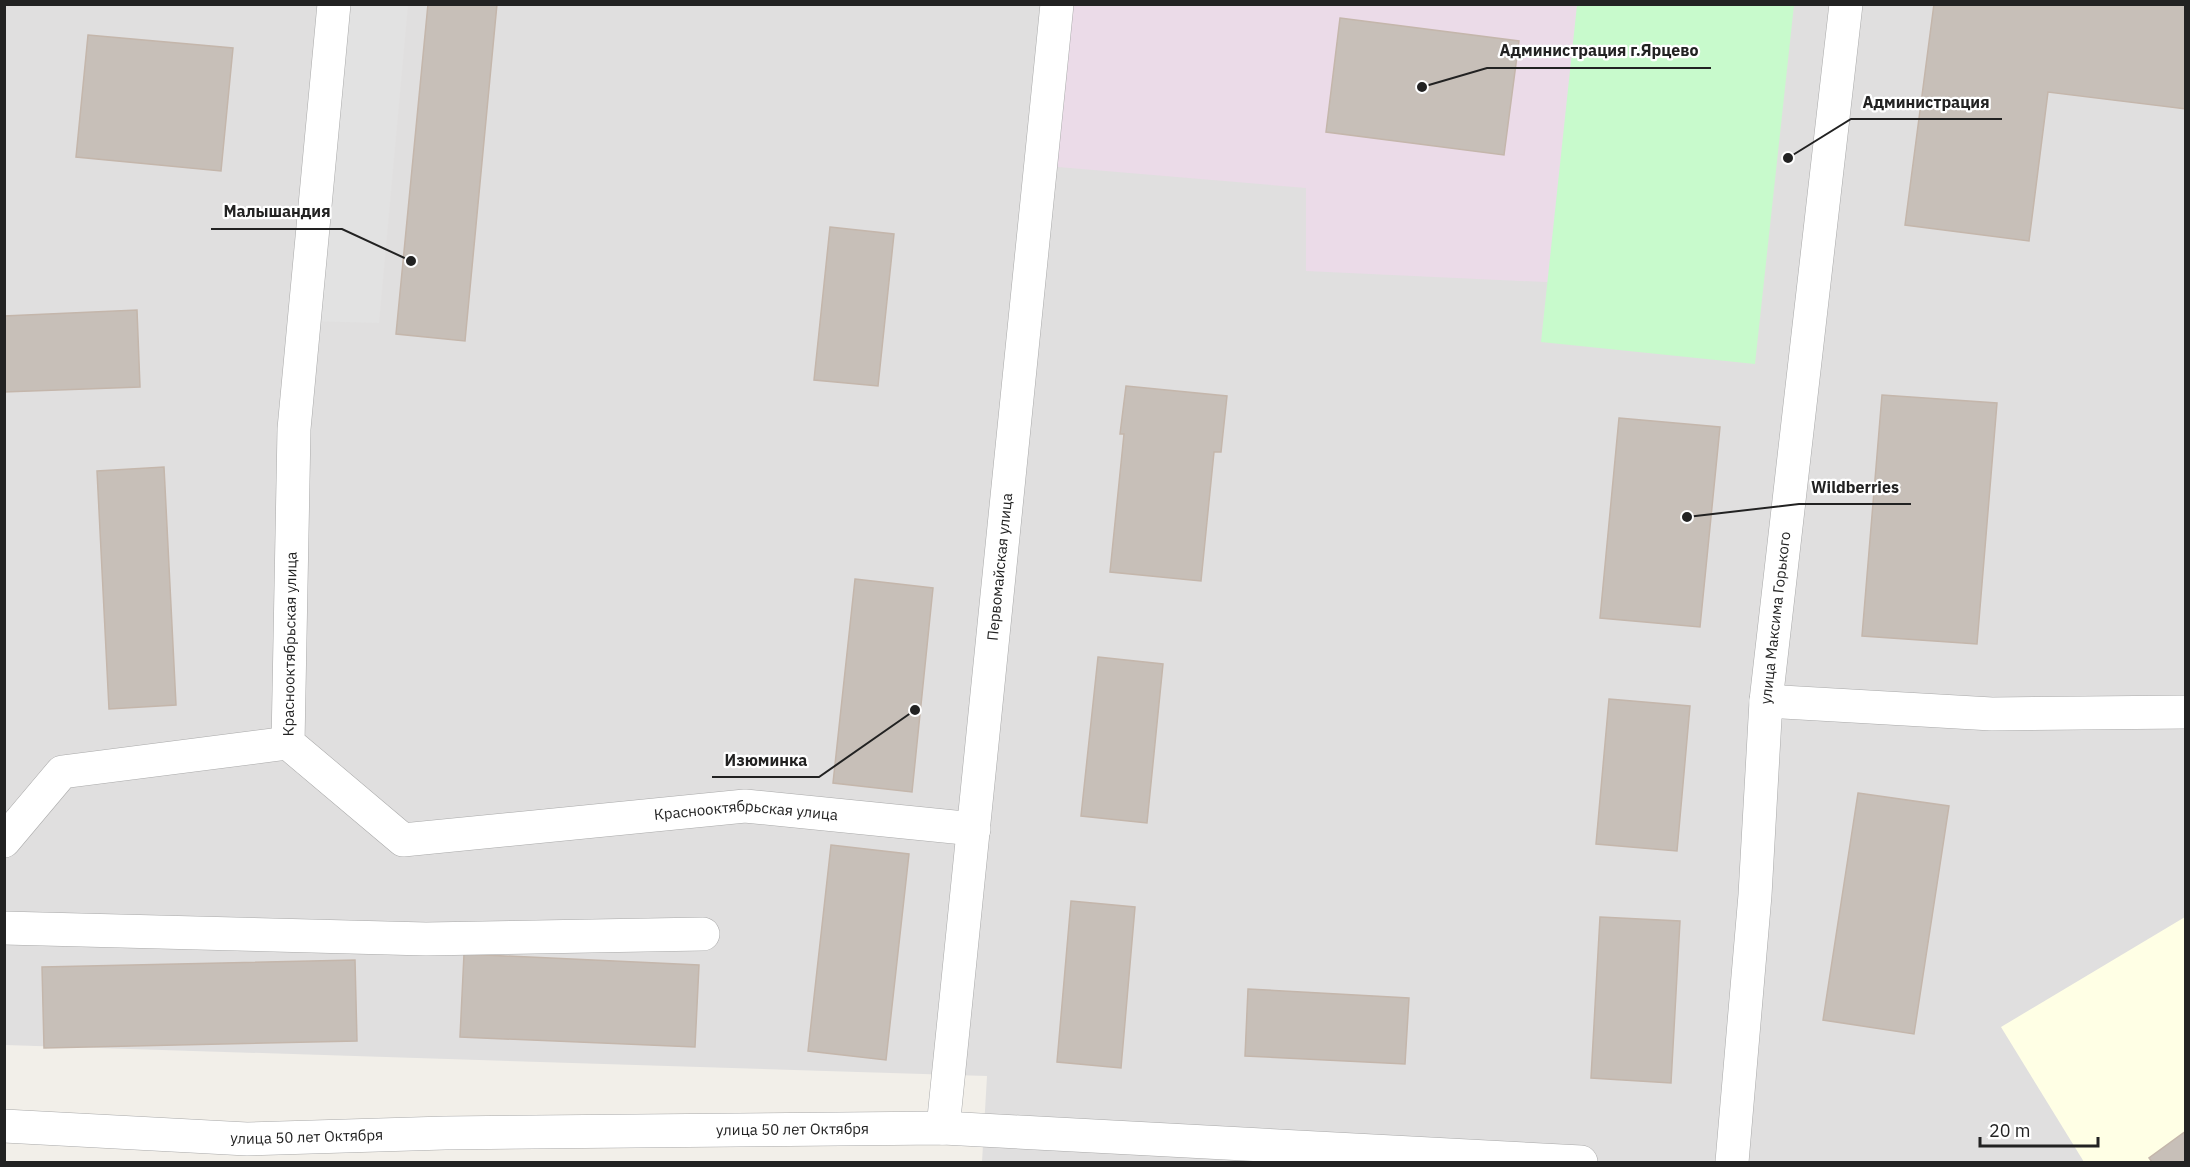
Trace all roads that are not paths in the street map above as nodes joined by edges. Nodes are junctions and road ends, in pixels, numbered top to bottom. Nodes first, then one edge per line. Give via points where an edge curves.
1 (334, 4) edge
2 (1057, 4) edge
3 (1846, 4) edge
4 (1766, 701) junction
5 (2186, 712) edge
6 (288, 743) junction
7 (974, 829) junction
8 (4, 841) edge
9 (4, 928) edge
10 (704, 934) dead end
11 (4, 1126) edge
12 (943, 1128) junction
13 (250, 1151) edge
14 (1581, 1162) edge
15 (1732, 1162) edge

1 - 6 street, Краснооктябрьская улица via 294,429
2 - 7 street, Первомайская улица
3 - 4 street, улица Максима Горького
4 - 5 street via 1992,714
4 - 15 street, улица Максима Горького via 1755,895
6 - 7 street, Краснооктябрьская улица via 403,840 745,806
6 - 8 street via 63,772
7 - 12 street, Первомайская улица
9 - 10 street via 426,939
11 - 13 street, улица 50 лет Октября
12 - 13 street, улица 50 лет Октября via 445,1133
12 - 14 street, улица 50 лет Октября

